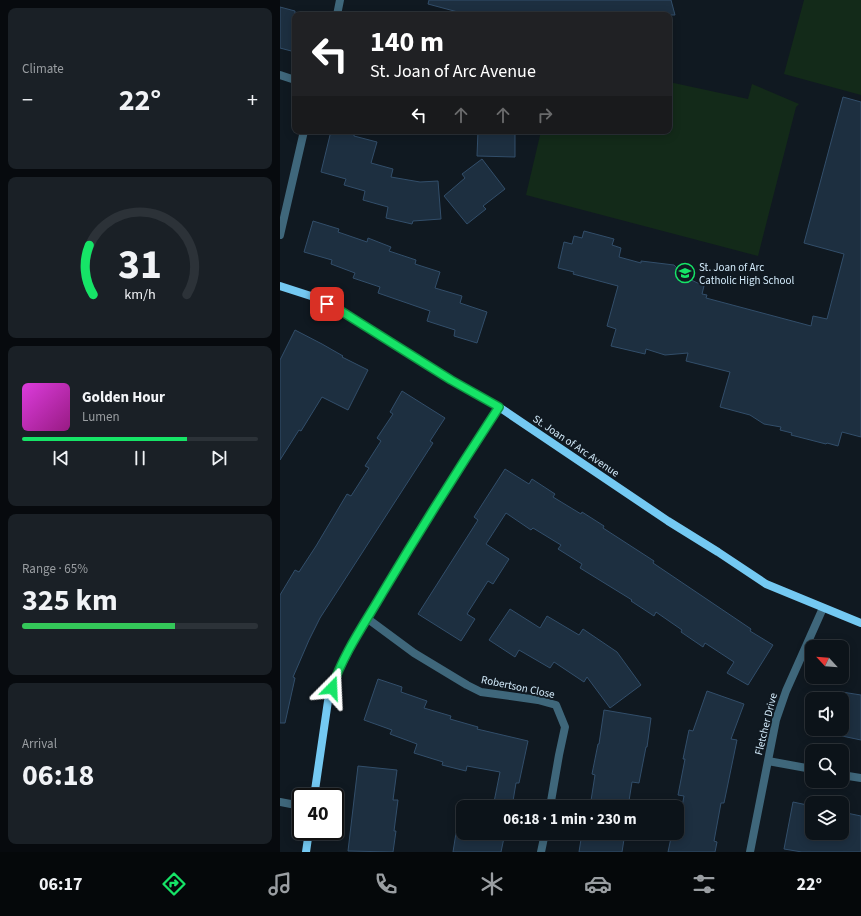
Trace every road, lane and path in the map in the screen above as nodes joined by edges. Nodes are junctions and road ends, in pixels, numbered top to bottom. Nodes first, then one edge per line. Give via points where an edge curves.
1 (340, 0) edge
2 (338, 12) edge
3 (280, 75) edge
4 (292, 79) edge
5 (303, 134) edge
6 (280, 235) edge
7 (280, 286) edge
8 (499, 407) junction
9 (823, 608) junction
10 (368, 619) junction
11 (861, 622) edge
12 (768, 761) junction
13 (805, 768) edge
14 (849, 776) edge
15 (861, 778) edge
16 (315, 788) edge
17 (551, 800) edge
18 (280, 802) edge
19 (292, 804) edge
20 (308, 840) edge
21 (544, 840) edge
22 (306, 852) edge
23 (542, 852) edge
24 (750, 852) edge

1 - 2 street
3 - 4 street
5 - 6 street
7 - 8 street, St. Joan of Arc Avenue via 314,297 341,311
8 - 9 street, St. Joan of Arc Avenue via 766,584
8 - 10 street via 419,532
9 - 11 street, St. Joan of Arc Avenue
9 - 12 street, Fletcher Drive via 786,691 776,720
10 - 16 street via 336,676 328,701
10 - 17 street, Robertson Close via 414,653 481,692 556,705 565,727
12 - 13 street
12 - 24 street, Fletcher Drive
14 - 15 street
18 - 19 street
20 - 22 street
21 - 23 street

